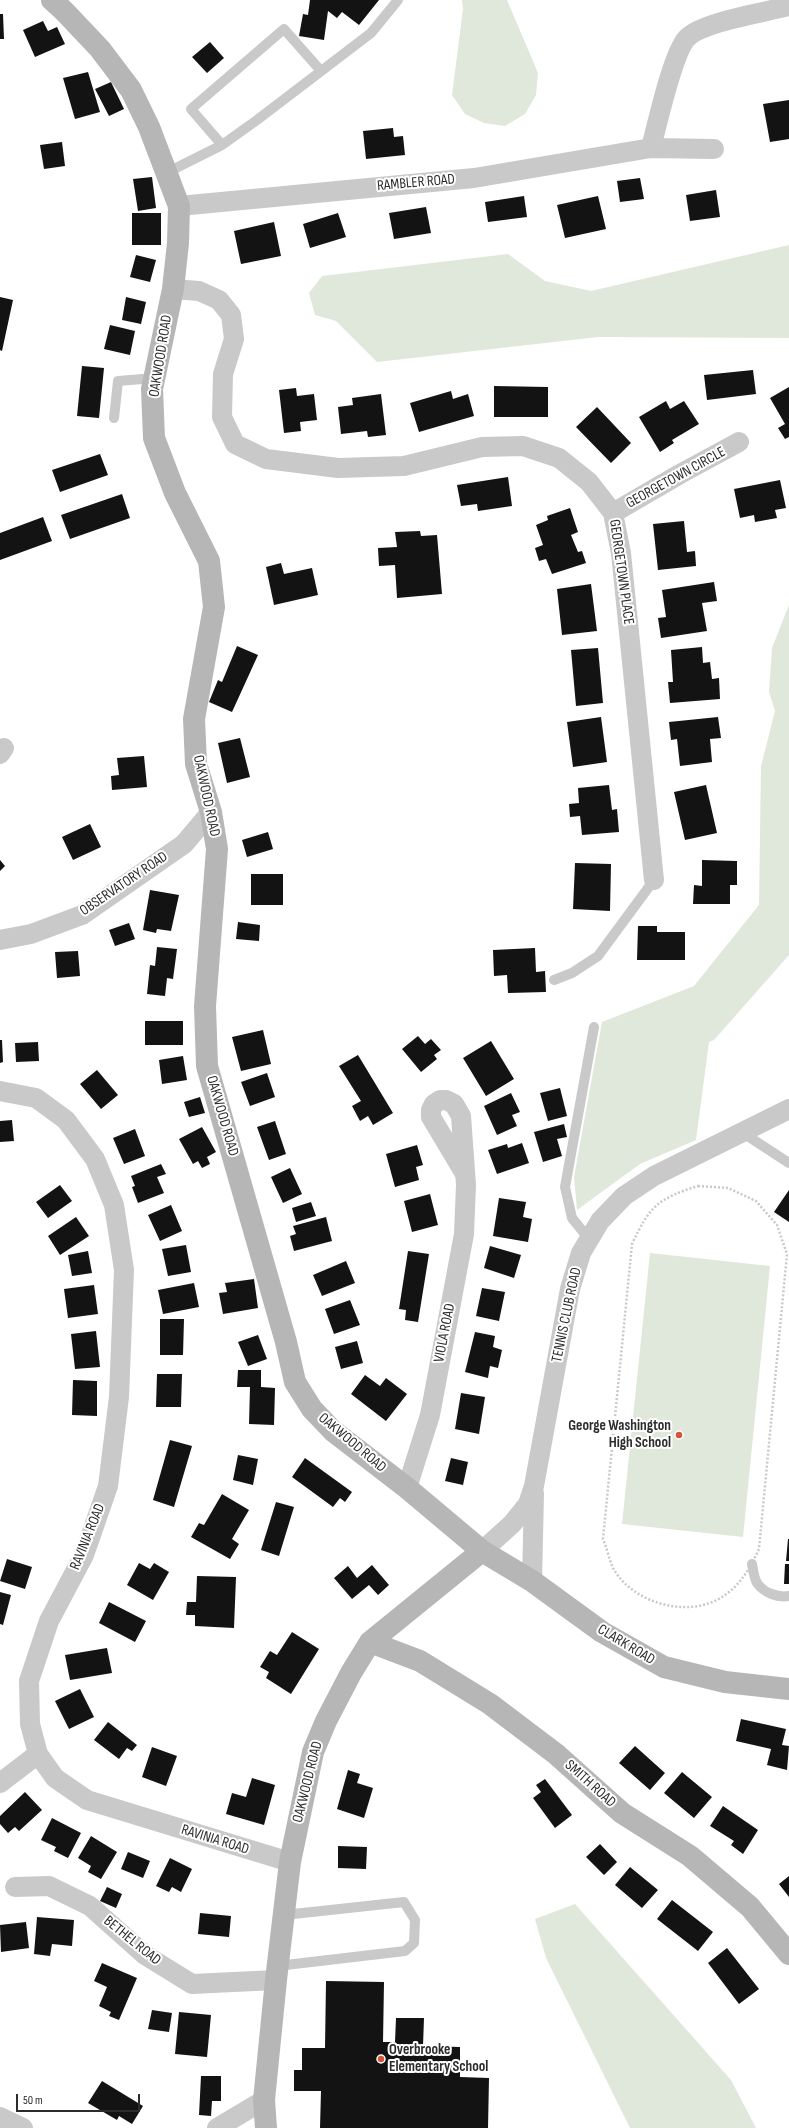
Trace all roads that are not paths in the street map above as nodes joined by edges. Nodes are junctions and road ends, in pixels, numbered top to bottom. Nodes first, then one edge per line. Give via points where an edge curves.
1 (52, 0) edge
2 (398, 0) edge
3 (789, 6) edge
4 (321, 71) junction
5 (222, 145) junction
6 (651, 148) junction
7 (714, 149) dead end
8 (166, 173) junction
9 (179, 206) junction
10 (173, 289) junction
11 (155, 378) junction
12 (114, 418) dead end
13 (739, 442) dead end
14 (613, 513) junction
15 (211, 812) junction
16 (654, 880) joint
17 (0, 940) edge
18 (554, 980) dead end
19 (594, 1027) dead end
20 (0, 1091) edge
21 (789, 1109) edge
22 (743, 1133) junction
23 (789, 1163) edge
24 (465, 1174) dead end
25 (589, 1239) junction
26 (534, 1486) junction
27 (407, 1488) junction
28 (482, 1551) junction
29 (752, 1564) road end
30 (532, 1581) junction
31 (789, 1596) edge
32 (370, 1642) junction
33 (789, 1689) edge
34 (38, 1754) junction
35 (0, 1783) edge
36 (290, 1862) junction
37 (15, 1887) dead end
38 (284, 1915) junction
39 (789, 1954) edge
40 (276, 1973) junction
41 (264, 2100) junction
42 (0, 2117) edge
43 (23, 2128) edge
44 (217, 2128) edge
45 (266, 2128) edge

1 - 8 main road, OAKWOOD ROAD via 100,49 131,90 149,127
2 - 4 lane via 371,33
3 - 6 street via 701,28 687,38 677,53
4 - 5 lane
4 - 5 lane via 284,29 191,109
5 - 8 lane
6 - 7 street, RAMBLER ROAD
6 - 9 street, RAMBLER ROAD via 474,178
8 - 9 main road, OAKWOOD ROAD
9 - 10 main road, OAKWOOD ROAD
10 - 11 main road, OAKWOOD ROAD
10 - 14 street, GEORGETOWN PLACE via 206,294 219,300 231,315 234,339 223,374 222,417 235,444 266,460 338,468 404,466 482,447 523,446 559,458 589,482
11 - 12 lane via 118,381
11 - 15 main road, OAKWOOD ROAD via 152,389 154,438 175,493 209,561 214,607 194,720 196,764
13 - 14 street, GEORGETOWN CIRCLE
14 - 16 street, GEORGETOWN PLACE via 621,553
15 - 17 street, OBSERVATORY ROAD via 184,844 82,914 31,934
15 - 27 main road, OAKWOOD ROAD via 217,849 205,1006 208,1066 295,1382 312,1409 333,1430
16 - 18 lane via 598,956 572,973
19 - 25 lane via 565,1187 572,1218
20 - 34 street, RAVINIA ROAD via 36,1098 66,1120 95,1159 114,1205 124,1270 119,1397 108,1486 84,1555 49,1621 29,1681 30,1724
21 - 22 street, TENNIS CLUB ROAD
22 - 23 lane
22 - 25 street, TENNIS CLUB ROAD via 654,1176 624,1196 600,1220
24 - 27 street, VIOLA ROAD via 464,1234 430,1415
25 - 26 street, TENNIS CLUB ROAD via 581,1253 570,1289
26 - 28 street, TENNIS CLUB ROAD via 528,1504 512,1524
26 - 30 street, TENNIS CLUB ROAD
27 - 28 main road, OAKWOOD ROAD
28 - 30 main road, CLARK ROAD
28 - 32 main road, OAKWOOD ROAD
29 - 31 lane via 757,1583 771,1595
30 - 33 main road, CLARK ROAD via 602,1632 664,1667 725,1682
32 - 36 main road, OAKWOOD ROAD via 326,1721 313,1752
32 - 39 main road, SMITH ROAD via 420,1661 490,1704 556,1754 622,1813 690,1856 750,1907
34 - 35 street
34 - 36 street, RAVINIA ROAD via 55,1778 87,1800
36 - 38 main road, OAKWOOD ROAD
37 - 40 street, BETHEL ROAD via 48,1886 90,1906 145,1955 192,1984
38 - 40 main road, OAKWOOD ROAD
38 - 40 lane via 404,1902 415,1920 414,1943 405,1951
40 - 41 main road, OAKWOOD ROAD
41 - 44 street
41 - 45 main road, OAKWOOD ROAD
42 - 43 street

